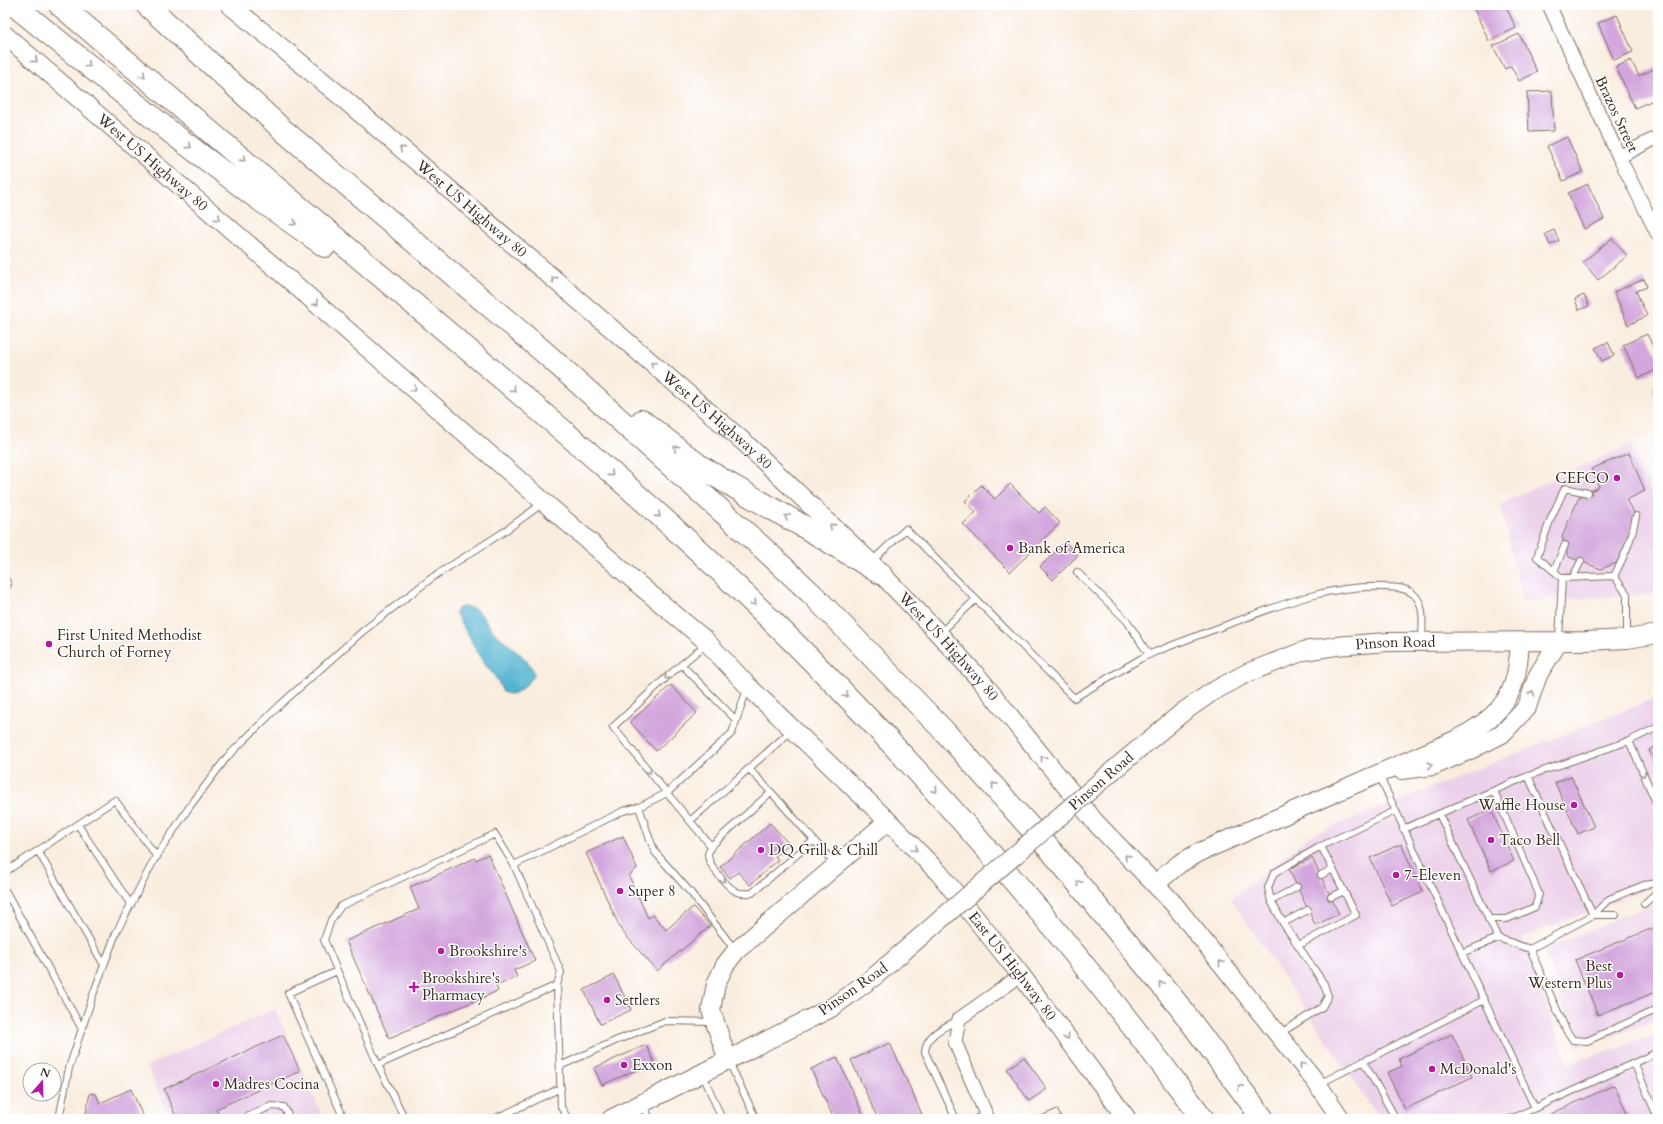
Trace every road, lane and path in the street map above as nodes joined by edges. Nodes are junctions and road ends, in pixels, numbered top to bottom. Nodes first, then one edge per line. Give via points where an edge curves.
1 (14, 5) edge
2 (60, 5) edge
3 (147, 5) edge
4 (230, 5) edge
5 (1549, 5) edge
6 (5, 35) edge
7 (1658, 137) edge
8 (1619, 157) junction
9 (1658, 235) edge
10 (544, 353) junction
11 (483, 363) junction
12 (1588, 493) dead end
13 (544, 502) junction
14 (1636, 516) dead end
15 (1565, 545) dead end
16 (1581, 561) dead end
17 (875, 568) junction
18 (1554, 571) junction
19 (1077, 572) dead end
20 (1614, 576) junction
21 (1573, 577) junction
22 (1562, 578) junction
23 (5, 579) edge
24 (5, 589) edge
25 (975, 600) junction
26 (939, 634) junction
27 (1658, 634) edge
28 (1627, 639) junction
29 (1559, 641) junction
30 (1422, 642) junction
31 (1520, 642) junction
32 (708, 643) junction
33 (1149, 655) junction
34 (682, 664) junction
35 (748, 686) junction
36 (736, 720) junction
37 (1658, 727) edge
38 (792, 730) junction
39 (1628, 741) junction
40 (749, 768) junction
41 (1378, 773) junction
42 (1528, 776) junction
43 (1494, 790) junction
44 (771, 792) junction
45 (667, 793) junction
46 (639, 807) junction
47 (1658, 807) edge
48 (1395, 811) junction
49 (1439, 814) junction
50 (690, 821) junction
51 (888, 821) junction
52 (78, 825) junction
53 (1403, 829) junction
54 (814, 840) junction
55 (711, 846) junction
56 (1321, 846) junction
57 (38, 851) junction
58 (157, 856) junction
59 (836, 864) junction
60 (514, 865) junction
61 (1333, 869) junction
62 (5, 872) edge
63 (1321, 875) dead end
64 (1658, 883) edge
65 (1155, 884) junction
66 (1297, 887) dead end
67 (5, 890) edge
68 (1344, 891) junction
69 (1658, 891) edge
70 (1331, 897) dead end
71 (1271, 901) junction
72 (131, 904) junction
73 (1644, 904) dead end
74 (1308, 910) dead end
75 (1593, 915) junction
76 (1616, 915) dead end
77 (1488, 919) junction
78 (1283, 923) junction
79 (1498, 938) junction
80 (1299, 945) junction
81 (1530, 949) junction
82 (736, 951) junction
83 (1462, 953) junction
84 (104, 965) junction
85 (337, 971) junction
86 (1021, 975) junction
87 (557, 984) junction
88 (1484, 1000) junction
89 (1658, 1009) edge
90 (959, 1019) junction
91 (714, 1022) junction
92 (82, 1029) junction
93 (1278, 1035) junction
94 (1658, 1052) edge
95 (728, 1061) junction
96 (1363, 1062) junction
97 (1634, 1063) junction
98 (378, 1065) junction
99 (560, 1066) junction
100 (702, 1074) junction
101 (1318, 1085) junction
102 (561, 1088) junction
103 (1535, 1108) junction
104 (647, 1111) edge
105 (983, 1117) edge
106 (1658, 1118) edge
107 (59, 1119) edge
108 (246, 1119) edge
109 (290, 1119) edge
110 (344, 1119) edge
111 (405, 1119) edge
112 (494, 1119) edge
113 (568, 1119) edge
114 (611, 1119) edge
115 (722, 1119) edge
116 (756, 1119) edge
117 (960, 1119) edge
118 (1127, 1119) edge
119 (1203, 1119) edge
120 (1263, 1119) edge
121 (1341, 1119) edge
122 (1396, 1119) edge
123 (1510, 1119) edge

1 -> 11 highway via 202,156
2 -> 11 highway
3 - 10 highway via 284,131
17 -> 4 main road, West US Highway 80 via 745,443
5 - 8 street, Brazos Street
6 -> 13 main road, West US Highway 80
7 - 8 street
8 - 9 street, Brazos Street
17 -> 10 highway via 702,467 616,399
120 -> 10 highway via 1179,1006 1090,896 945,732 813,595
11 -> 119 highway via 703,555 851,700 927,781 1035,904 1120,1009
12 - 18 lane via 1565,488 1551,518 1537,557
13 - 32 main road, West US Highway 80
13 - 58 lane via 502,533 433,576 363,631 280,704 227,757
14 - 20 lane via 1626,553
15 - 18 lane
16 - 21 lane
17 - 25 lane via 906,529
17 - 26 main road, West US Highway 80
18 - 22 lane
19 - 33 lane via 1127,621
20 - 21 lane
20 - 28 lane via 1627,594
21 - 22 lane
22 - 29 lane
23 - 24 lane via 8,584
25 - 26 lane
25 - 33 lane via 1074,698
65 -> 26 main road, West US Highway 80 via 1095,822 983,683
27 - 28 main road, Pinson Road
28 - 29 main road, Pinson Road
29 - 31 main road, Pinson Road
41 -> 29 main road via 1433,766 1502,734 1527,707 1538,675
30 - 31 main road, Pinson Road
30 - 33 lane via 1420,604 1411,592 1395,588 1362,587 1328,591 1284,603
30 - 95 main road, Pinson Road, bridge via 1330,647 1304,651 1229,682 1197,702 1117,767 875,976 831,1008
31 - 41 main road via 1517,670 1511,692 1490,719 1466,735
32 - 34 lane
32 - 35 main road, West US Highway 80
34 - 36 lane
34 -> 45 lane via 613,727
35 - 36 lane
35 - 38 main road, West US Highway 80
36 - 45 lane via 732,733
37 - 39 lane
38 - 40 lane
38 - 51 main road, West US Highway 80
39 - 42 lane
39 -> 47 lane
40 - 44 lane
40 - 50 lane
41 - 48 lane
41 - 65 main road via 1200,852 1179,864
42 - 43 lane
42 - 75 lane
43 - 49 lane
43 - 77 lane via 1539,894 1535,907 1507,919
44 - 54 lane
44 - 55 lane
45 - 46 lane
45 - 50 lane
46 - 60 lane via 623,811
46 - 82 lane via 655,852
48 - 53 lane
48 - 56 lane
49 - 53 lane
49 - 77 lane
50 - 55 lane
51 - 59 main road
51 -> 86 main road, East US Highway 80 via 939,873
52 - 57 lane
52 - 58 lane via 115,800
52 - 72 lane
53 - 83 lane
55 -> 54 lane via 708,855 711,865 727,885 736,892 745,894 752,893
54 - 59 lane
56 - 61 lane
56 - 71 lane via 1274,873 1268,888
57 - 62 lane
57 - 84 lane
58 - 72 lane
59 - 82 main road
60 - 85 lane via 495,834 340,906 331,920 324,940
60 - 87 lane via 561,972
61 - 63 lane
61 - 68 lane
64 - 75 lane via 1644,885 1609,899
93 -> 65 main road
66 - 71 lane
67 - 92 lane
68 - 70 lane
68 - 80 lane via 1356,915
69 - 73 lane
71 - 78 lane
72 - 84 lane
74 - 78 lane
75 - 76 lane
75 - 81 lane
77 - 79 lane
78 - 80 lane
79 - 81 lane
79 - 83 lane
80 - 93 lane via 1324,984 1328,996 1322,1008
81 - 89 lane via 1566,1030 1573,1040 1587,1041
82 - 91 main road via 725,965 716,984 711,1010
83 - 88 lane
84 - 92 lane
85 - 98 lane
85 - 110 lane via 288,993
86 - 90 street
86 -> 118 main road, East US Highway 80
87 - 98 lane
87 - 99 lane
88 - 96 lane
88 - 103 lane
90 - 105 street via 955,1042
90 - 117 lane via 931,1036 925,1044 924,1052 955,1117
91 - 95 main road
91 - 99 lane via 665,1021
92 - 107 lane via 69,1068
101 -> 93 main road
94 - 97 lane
95 - 100 main road, Pinson Road
95 - 116 lane
96 - 101 lane
96 - 122 lane
97 - 103 lane
97 - 106 lane
98 - 111 lane
99 - 102 lane
100 - 104 main road, Pinson Road
100 - 115 lane
101 - 121 main road
102 - 112 lane
102 - 113 lane via 561,1108
103 - 123 lane
104 - 114 main road, Pinson Road
108 - 109 lane via 271,1106 284,1107

